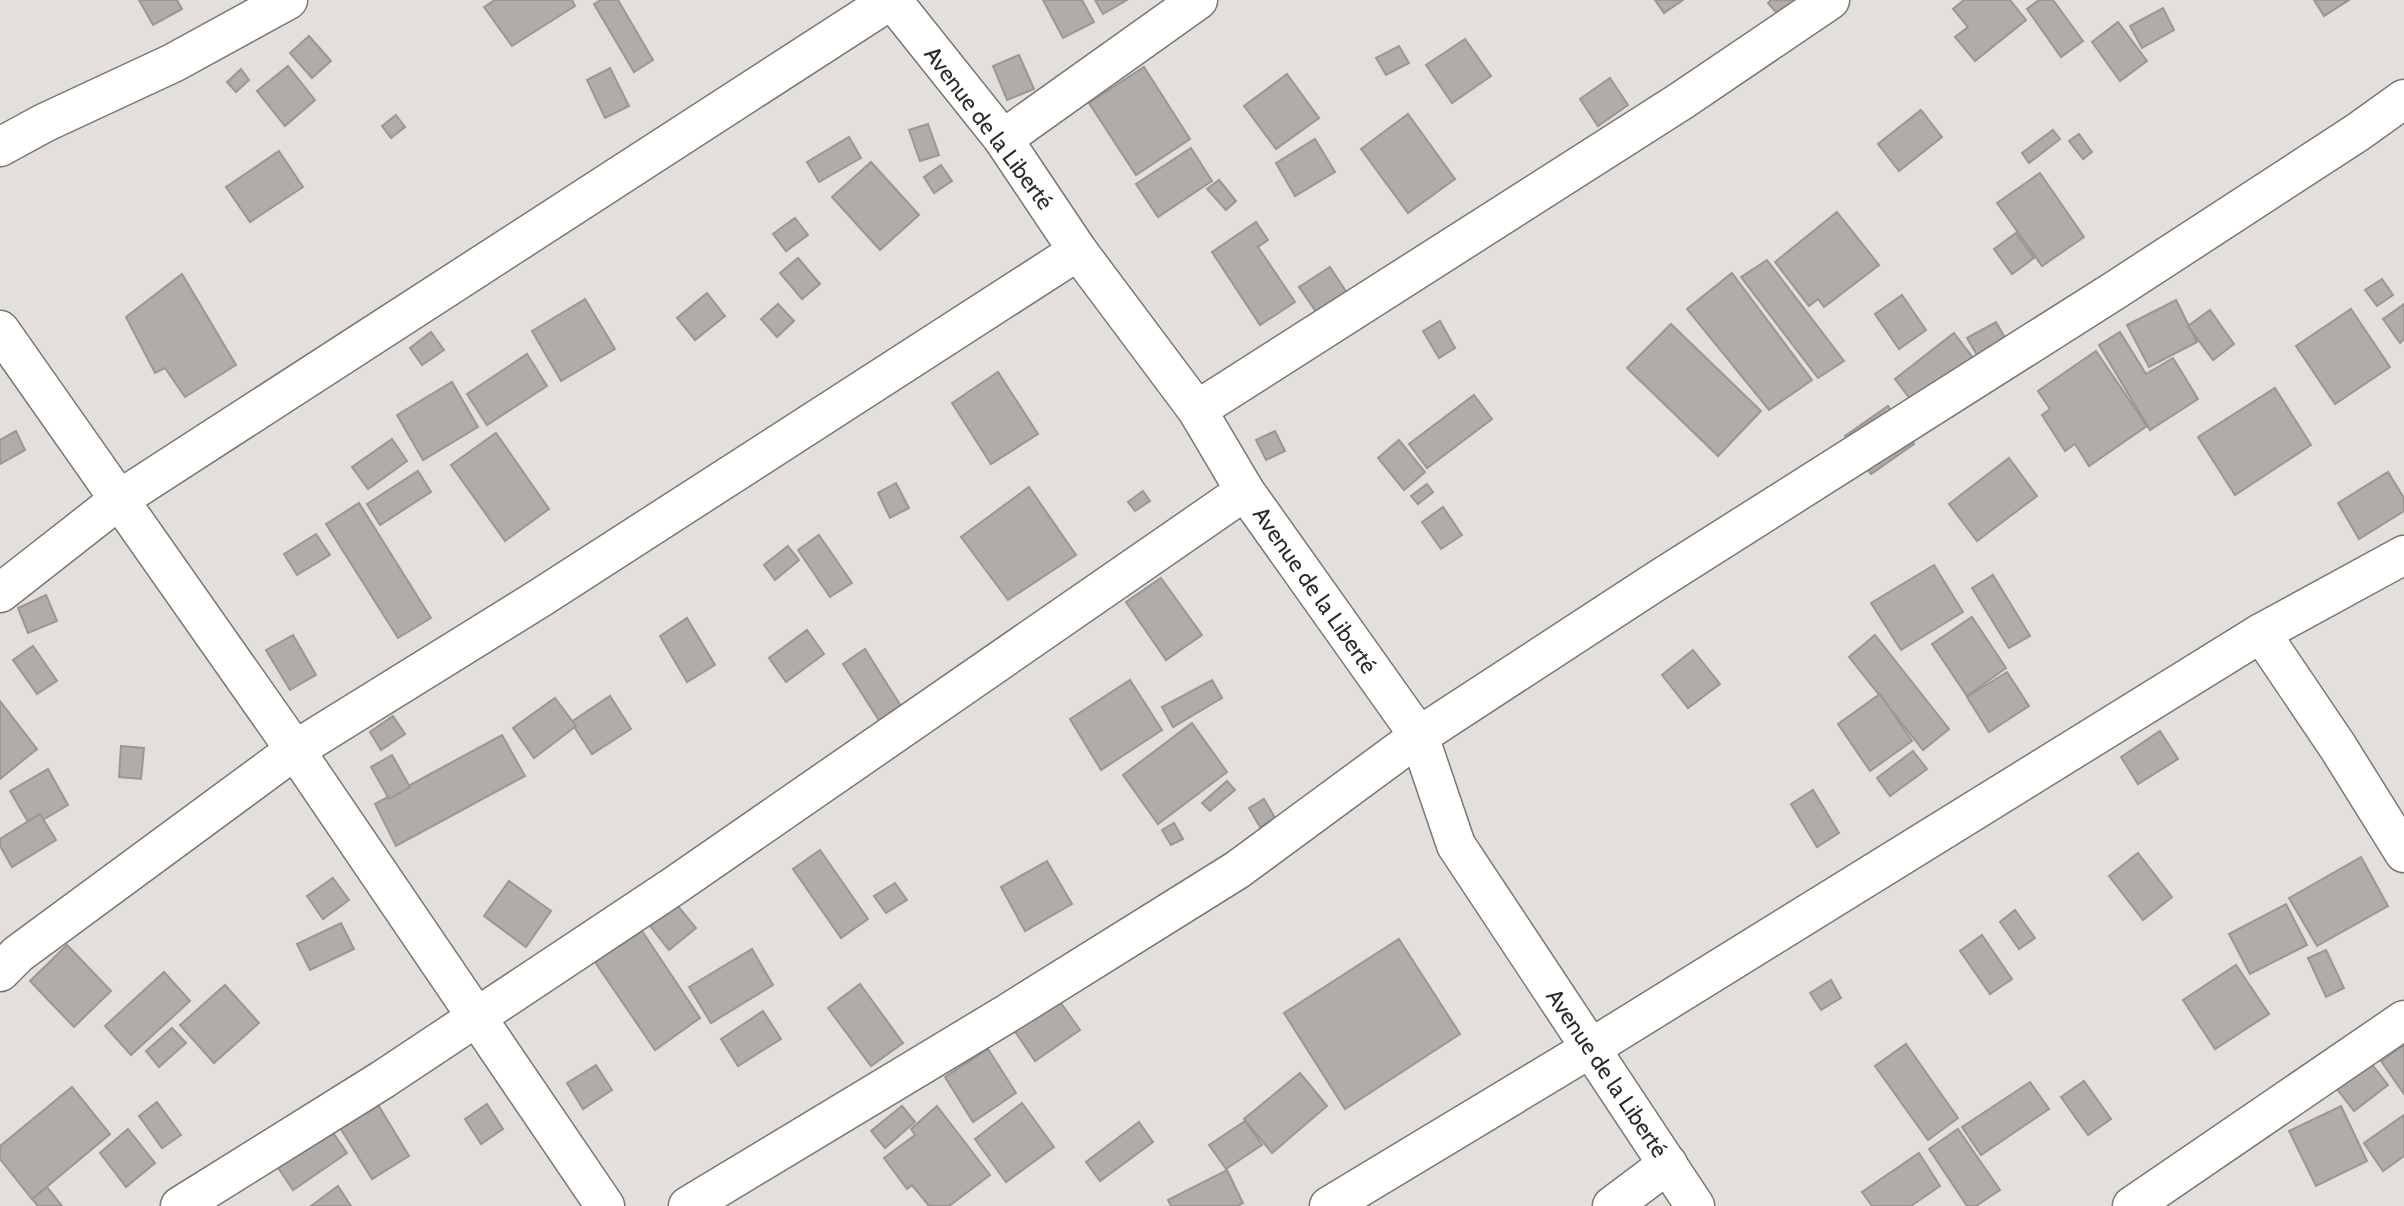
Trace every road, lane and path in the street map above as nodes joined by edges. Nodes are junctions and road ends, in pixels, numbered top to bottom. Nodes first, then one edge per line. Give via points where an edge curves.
1 (288, 0) edge
2 (891, 0) edge
3 (1198, 0) edge
4 (1829, 0) edge
5 (2404, 99) edge
6 (1003, 139) junction
7 (0, 147) edge
8 (1078, 251) junction
9 (0, 330) edge
10 (1198, 410) junction
11 (1245, 491) junction
12 (120, 499) junction
13 (2404, 555) edge
14 (0, 593) edge
15 (2261, 633) junction
16 (1419, 736) junction
17 (295, 750) junction
18 (2404, 853) edge
19 (0, 972) edge
20 (476, 1016) junction
21 (2404, 1020) edge
22 (1591, 1048) junction
23 (1668, 1164) junction
24 (180, 1206) edge
25 (606, 1206) edge
26 (688, 1206) edge
27 (1329, 1206) edge
28 (1612, 1206) edge
29 (1695, 1206) edge
30 (2132, 1206) edge

1 - 7 street via 173,63
2 - 6 street, Avenue de la Liberté
2 - 12 street
3 - 6 street
4 - 10 street via 1681,101
5 - 16 street via 2117,289
6 - 8 street, Avenue de la Liberté
8 - 10 street, Avenue de la Liberté
8 - 17 street
9 - 12 street
10 - 11 street, Avenue de la Liberté
11 - 16 street, Avenue de la Liberté
11 - 20 street via 674,886
12 - 14 street
12 - 17 street
13 - 15 street
15 - 18 street
15 - 22 street
16 - 22 street, Avenue de la Liberté via 1456,845
16 - 26 street via 1237,870
17 - 19 street via 28,946
17 - 20 street
20 - 24 street
20 - 25 street
21 - 30 street
22 - 23 street, Avenue de la Liberté
22 - 27 street
23 - 28 street
23 - 29 street, Avenue de la Liberté

